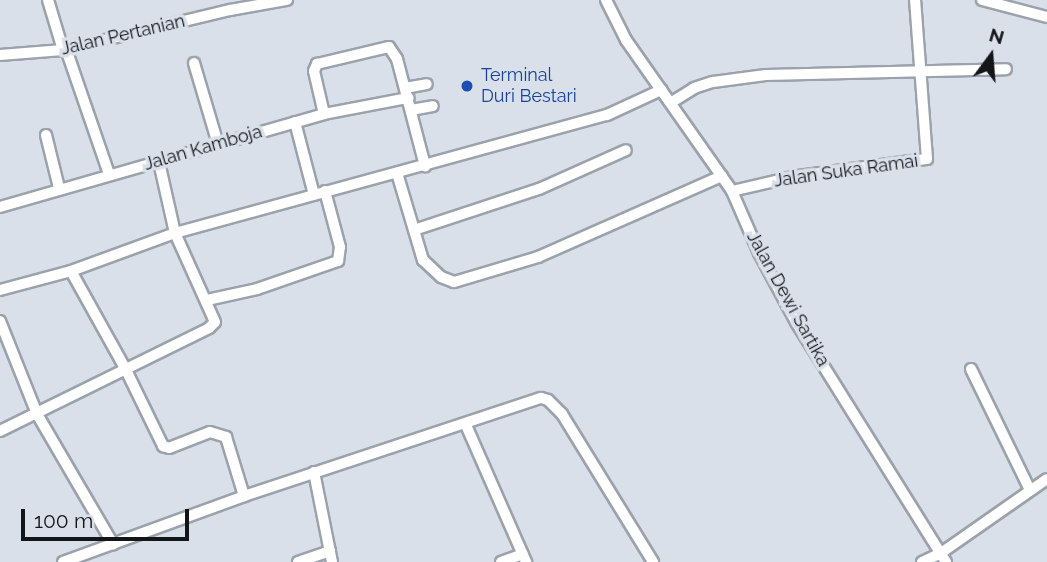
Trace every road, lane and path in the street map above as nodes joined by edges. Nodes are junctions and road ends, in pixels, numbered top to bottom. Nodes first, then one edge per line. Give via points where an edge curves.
1 (48, 0) edge
2 (287, 0) edge
3 (606, 0) edge
4 (915, 0) edge
5 (982, 0) edge
6 (1047, 17) edge
7 (65, 49) junction
8 (0, 55) edge
9 (194, 63) dead end
10 (1006, 69) dead end
11 (922, 70) junction
12 (427, 83) dead end
13 (661, 90) junction
14 (408, 98) junction
15 (672, 102) junction
16 (433, 106) dead end
17 (324, 114) junction
18 (295, 122) junction
19 (46, 135) dead end
20 (218, 144) junction
21 (626, 150) dead end
22 (159, 162) junction
23 (425, 166) junction
24 (397, 173) junction
25 (109, 174) junction
26 (722, 176) junction
27 (59, 188) junction
28 (732, 191) junction
29 (319, 193) junction
30 (0, 207) edge
31 (414, 230) junction
32 (175, 233) junction
33 (71, 271) junction
34 (0, 290) edge
35 (207, 300) junction
36 (0, 321) edge
37 (971, 369) dead end
38 (126, 370) junction
39 (37, 414) junction
40 (467, 425) junction
41 (0, 431) edge
42 (314, 472) junction
43 (1047, 479) edge
44 (1030, 490) junction
45 (244, 496) junction
46 (113, 544) junction
47 (331, 556) edge
48 (525, 558) edge
49 (944, 558) edge
50 (63, 562) edge
51 (298, 562) edge
52 (501, 562) edge
53 (653, 562) edge
54 (922, 562) edge

1 - 7 street
2 - 7 street, Jalan Pertanian
3 - 13 street, Jalan Dewi Sartika via 626,40
4 - 11 street, Jalan Suka Ramai
5 - 6 street
7 - 8 street, Jalan Pertanian
7 - 25 street
9 - 20 street
10 - 11 street
11 - 15 street via 766,75 713,82
11 - 28 street, Jalan Suka Ramai via 929,152 925,162 797,176
12 - 14 street
13 - 15 street, Jalan Dewi Sartika
13 - 23 street via 607,115
14 - 16 street
14 - 17 street, Jalan Kamboja
14 - 17 street via 389,47 317,64 314,72
14 - 23 street
15 - 26 street, Jalan Dewi Sartika
17 - 18 street, Jalan Kamboja
18 - 20 street, Jalan Kamboja
18 - 29 street
19 - 27 street
20 - 22 street, Jalan Kamboja
21 - 31 street via 539,189
22 - 25 street, Jalan Kamboja
22 - 32 street
23 - 24 street
24 - 29 street
24 - 31 street
25 - 27 street, Jalan Kamboja
26 - 28 street, Jalan Dewi Sartika
26 - 31 street via 538,257 454,282 423,260
27 - 30 street, Jalan Kamboja
28 - 49 street, Jalan Dewi Sartika via 796,322
29 - 32 street
29 - 35 street via 340,247 338,261 257,289
32 - 33 street
32 - 35 street
33 - 34 street
33 - 38 street
35 - 38 street via 215,322
36 - 39 street
37 - 44 street
38 - 39 street
38 - 45 street via 163,446 169,448 211,432 226,437
39 - 41 street
39 - 46 street
40 - 42 street
40 - 48 street
40 - 53 street via 532,400 548,400 562,414
42 - 45 street
42 - 47 street
43 - 44 street
44 - 49 street
45 - 46 street
46 - 50 street
47 - 51 street
48 - 52 street
49 - 54 street

